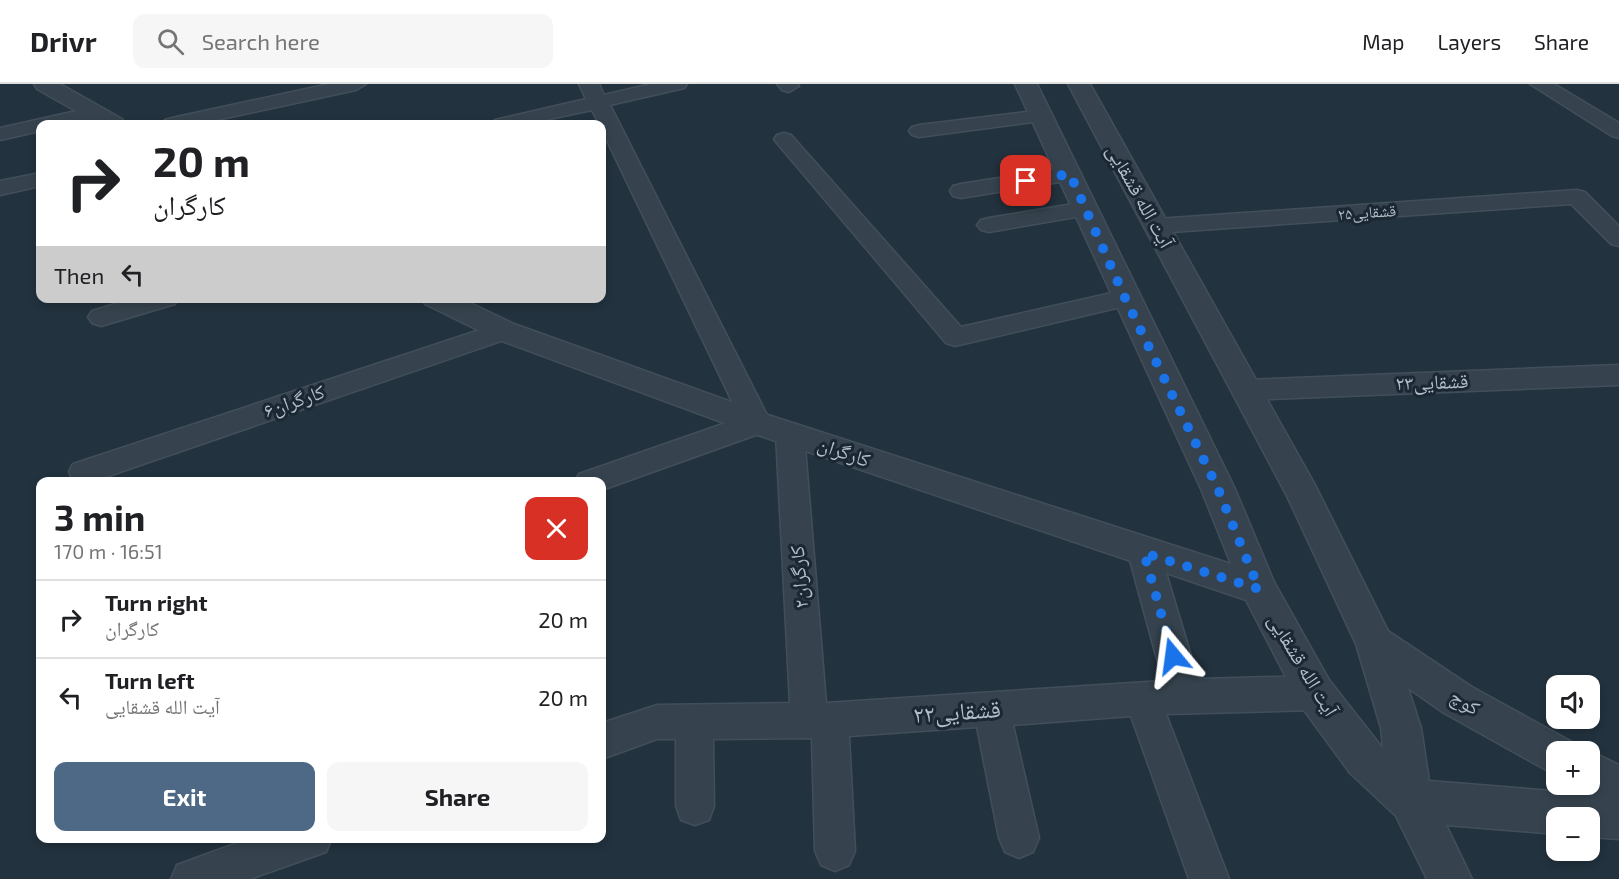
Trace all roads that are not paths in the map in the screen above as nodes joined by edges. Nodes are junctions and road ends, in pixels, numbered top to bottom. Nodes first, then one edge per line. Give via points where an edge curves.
1 (45, 84) edge
2 (261, 84) edge
3 (356, 84) edge
4 (589, 84) edge
5 (677, 84) edge
6 (1026, 84) edge
7 (1079, 84) edge
8 (1540, 84) edge
9 (275, 102) junction
10 (600, 102) junction
11 (94, 113) junction
12 (1042, 116) junction
13 (63, 120) edge
14 (107, 120) edge
15 (191, 120) edge
16 (520, 120) edge
17 (604, 120) edge
18 (1614, 125) edge
19 (36, 126) edge
20 (919, 131) dead end
21 (0, 134) edge
22 (784, 140) dead end
23 (609, 145) edge
24 (1070, 174) junction
25 (36, 181) edge
26 (0, 188) edge
27 (961, 191) dead end
28 (1085, 209) junction
29 (989, 225) dead end
30 (1157, 226) junction
31 (1619, 239) edge
32 (1125, 298) junction
33 (149, 303) edge
34 (445, 303) edge
35 (101, 317) dead end
36 (504, 331) junction
37 (1619, 375) edge
38 (1246, 390) junction
39 (757, 423) junction
40 (790, 434) junction
41 (84, 472) dead end
42 (604, 477) edge
43 (1144, 553) junction
44 (1259, 589) junction
45 (1376, 643) junction
46 (1315, 693) junction
47 (1185, 696) junction
48 (1143, 700) junction
49 (992, 710) junction
50 (819, 720) junction
51 (694, 722) junction
52 (606, 740) edge
53 (1546, 750) edge
54 (1600, 777) edge
55 (1619, 787) edge
56 (1411, 801) junction
57 (694, 806) dead end
58 (1619, 818) edge
59 (1019, 838) dead end
60 (297, 843) edge
61 (835, 851) dead end
62 (191, 879) edge
63 (1209, 879) edge
64 (1450, 879) edge

1 - 11 street
2 - 9 street
3 - 9 street
4 - 10 street
5 - 10 street
6 - 12 street, آیت الله قشقایی
7 - 30 street, آیت الله قشقایی
8 - 18 street
9 - 15 street
10 - 16 street
10 - 17 street
11 - 13 street
11 - 14 street
12 - 20 street
12 - 24 street, آیت الله قشقایی
19 - 21 street
22 - 32 street via 955,337
23 - 39 street
24 - 27 street
24 - 28 street, آیت الله قشقایی
25 - 26 street
28 - 29 street
28 - 32 street, آیت الله قشقایی
30 - 31 street, قشقایی۲۵ via 1577,197
30 - 38 street, آیت الله قشقایی
32 - 44 street, آیت الله قشقایی via 1218,489
33 - 35 street
34 - 36 street, کارگران
36 - 39 street, کارگران
36 - 41 street, ۶کارگران
37 - 38 street, قشقایی۲۳
38 - 45 street, آیت الله قشقایی via 1303,494
39 - 40 street, کارگران
39 - 42 street
40 - 43 street, کارگران
40 - 50 street, کارگران۲
43 - 44 street, کارگران
43 - 47 street
44 - 46 street, آیت الله قشقایی
45 - 53 street, کوچ via 1458,700
45 - 56 street, آیت الله قشقایی via 1401,729
46 - 47 street, ۲۲قشقایی
46 - 56 street, آیت الله قشقایی via 1365,759
47 - 48 street, ۲۲قشقایی
48 - 49 street, ۲۲قشقایی
48 - 63 street
49 - 50 street, ۲۲قشقایی
49 - 59 street
50 - 51 street, ۲۲قشقایی
50 - 61 street, کارگران۲
51 - 52 street, ۲۲قشقایی via 657,722
51 - 57 street
54 - 55 street
56 - 58 street
56 - 64 street, آیت الله قشقایی
60 - 62 street

